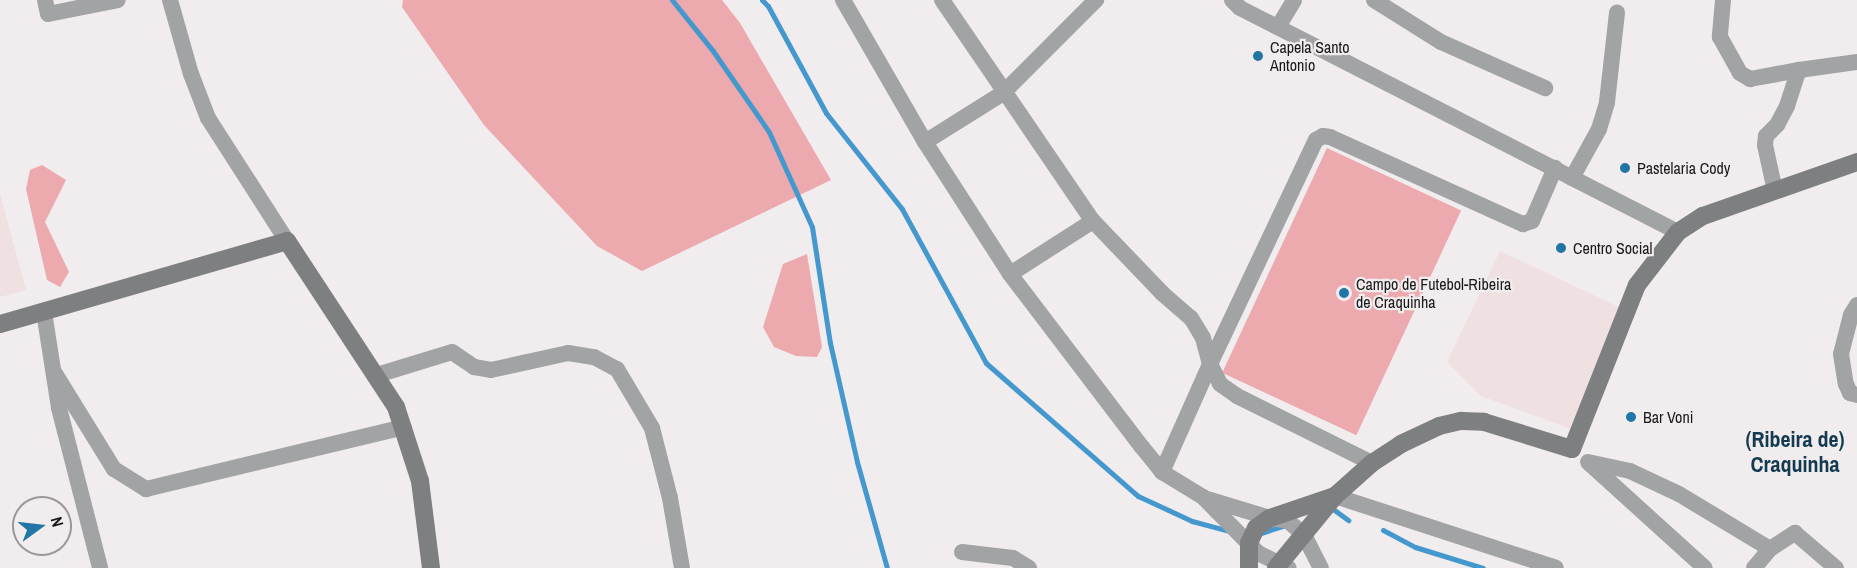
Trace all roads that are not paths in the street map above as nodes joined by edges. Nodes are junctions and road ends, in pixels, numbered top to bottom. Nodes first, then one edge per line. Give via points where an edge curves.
1 (45, 0) edge
2 (118, 0) edge
3 (170, 0) edge
4 (843, 0) edge
5 (1096, 0) edge
6 (1232, 0) edge
7 (1294, 0) edge
8 (1374, 0) edge
9 (1723, 0) edge
10 (946, 2) edge
11 (1617, 13) dead end
12 (1278, 27) junction
13 (1857, 62) edge
14 (1799, 70) junction
15 (1545, 88) dead end
16 (1003, 93) junction
17 (925, 142) junction
18 (1857, 162) edge
19 (1555, 168) junction
20 (1572, 178) junction
21 (1775, 191) junction
22 (1093, 221) junction
23 (1678, 232) junction
24 (287, 241) junction
25 (1010, 274) junction
26 (1857, 304) edge
27 (45, 312) junction
28 (0, 324) edge
29 (1210, 364) junction
30 (54, 372) junction
31 (377, 375) junction
32 (1857, 395) edge
33 (404, 427) junction
34 (1572, 449) junction
35 (1587, 462) junction
36 (1372, 463) junction
37 (1162, 472) junction
38 (1335, 496) junction
39 (1203, 497) junction
40 (1270, 518) junction
41 (1304, 535) junction
42 (1249, 543) junction
43 (1770, 549) junction
44 (962, 552) dead end
45 (1281, 567) edge
46 (100, 568) edge
47 (431, 568) edge
48 (681, 568) edge
49 (1029, 568) edge
50 (1249, 568) edge
51 (1321, 568) edge
52 (1556, 568) edge
53 (1705, 568) edge
54 (1754, 568) edge
55 (1836, 568) edge

1 - 2 street via 48,14
3 - 24 street via 208,118
4 - 17 street
5 - 16 street
6 - 12 street
7 - 12 street
8 - 15 street via 1441,42
9 - 14 street via 1720,37 1740,73 1750,79
10 - 16 street
11 - 20 street via 1607,102 1599,129
12 - 19 street
13 - 14 street
14 - 21 street via 1787,106 1766,136
16 - 17 street
16 - 22 street
17 - 25 street
18 - 21 street
19 - 20 street
19 - 29 street via 1532,221 1523,224 1323,136 1317,140
20 - 23 street
21 - 23 street via 1703,216
22 - 25 street
22 - 29 street via 1191,318 1203,338
23 - 34 street via 1637,285
24 - 27 street
24 - 31 street
25 - 37 street
26 - 32 street via 1841,354 1846,384 1850,393
27 - 28 street
27 - 30 street
29 - 36 street via 1220,384 1237,396
29 - 37 street
30 - 33 street via 114,469 146,489
30 - 46 street via 59,408
31 - 33 street
31 - 48 street via 452,352 474,368 491,370 568,353 594,357 617,369 652,428 670,498
33 - 47 street via 420,482
34 - 35 street
34 - 36 street via 1484,422 1461,421 1439,426
35 - 43 street via 1630,471 1679,494
35 - 53 street
36 - 38 street
37 - 39 street
38 - 40 street
38 - 41 street
38 - 52 street
39 - 40 street
39 - 42 street
40 - 41 street via 1288,521
40 - 42 street via 1256,528
41 - 45 street
41 - 51 street
42 - 45 street
42 - 50 street
43 - 54 street
43 - 55 street via 1795,533
44 - 49 street via 1013,558

